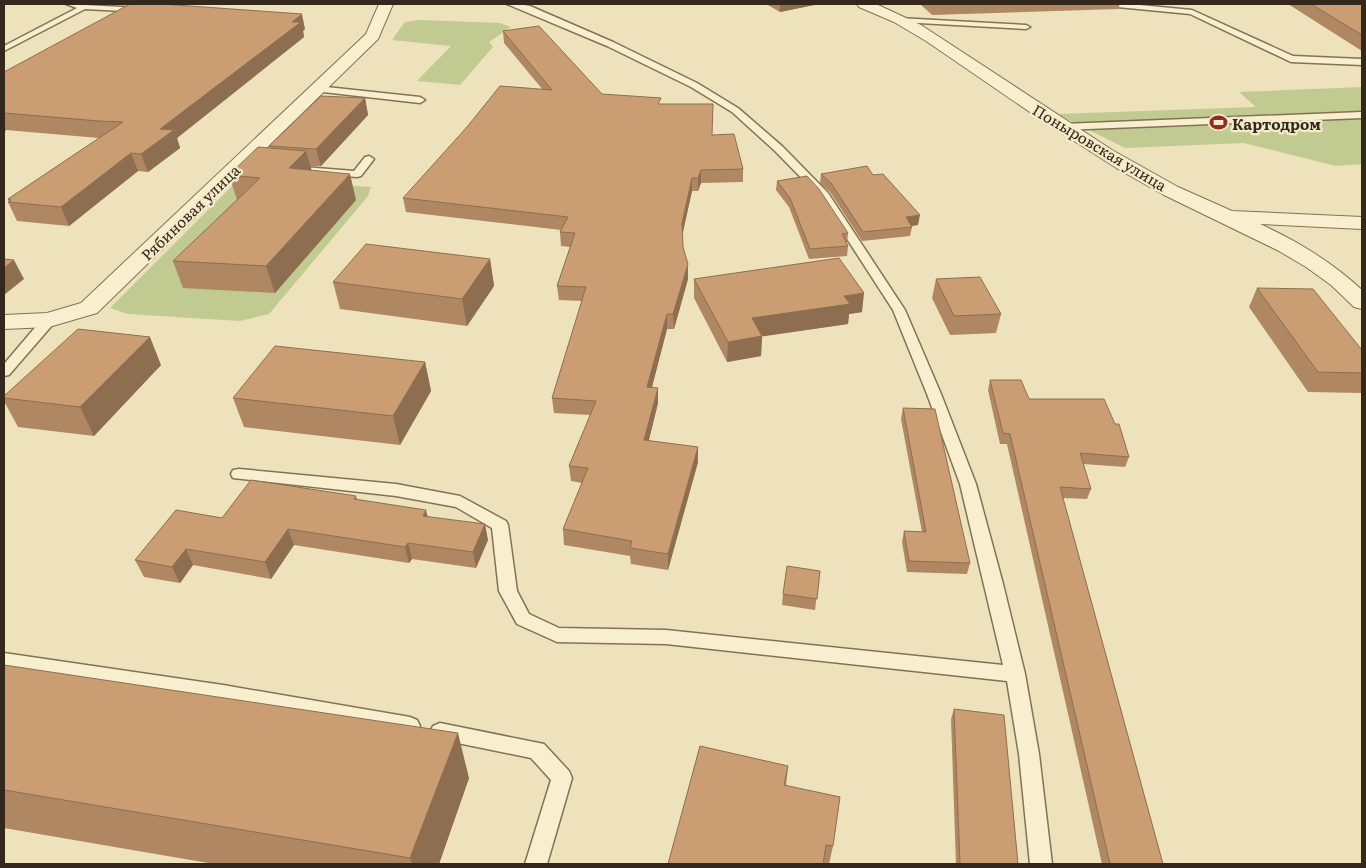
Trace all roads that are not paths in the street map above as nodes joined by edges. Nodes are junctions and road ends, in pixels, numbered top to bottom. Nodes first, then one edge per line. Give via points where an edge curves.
1 (70, 4) edge
2 (386, 4) edge
3 (511, 4) edge
4 (864, 4) edge
5 (1107, 4) edge
6 (84, 7) junction
7 (152, 11) edge
8 (901, 20) junction
9 (1026, 26) dead end
10 (4, 49) edge
11 (1362, 62) edge
12 (317, 89) junction
13 (420, 100) dead end
14 (1362, 115) edge
15 (1063, 127) junction
16 (370, 159) dead end
17 (289, 169) edge
18 (1228, 217) junction
19 (1362, 224) edge
20 (1362, 302) edge
21 (49, 320) junction
22 (4, 322) edge
23 (4, 372) edge
24 (239, 474) dead end
25 (4, 660) edge
26 (1015, 674) junction
27 (536, 864) edge
28 (1041, 864) edge

1 - 6 lane
2 - 12 street, Рябиновая улица via 372,36
3 - 26 lane via 610,44 694,85 735,110 824,195 899,310 934,394 968,484
4 - 8 street, Поныровская улица
5 - 11 lane via 1192,12 1291,59
6 - 7 lane
6 - 10 lane
8 - 9 lane
8 - 15 street, Поныровская улица
12 - 13 lane
12 - 21 street, Рябиновая улица via 245,165 90,308
14 - 15 lane
15 - 18 street, Поныровская улица via 1146,178
16 - 17 lane via 358,174
18 - 19 street
18 - 20 street, Поныровская улица via 1303,256 1350,289
21 - 22 street
21 - 23 lane
24 - 26 lane via 396,490 460,502 500,525 508,591 523,619 556,635 666,637
25 - 27 lane via 223,693 537,750 562,778
26 - 28 lane via 1029,754

